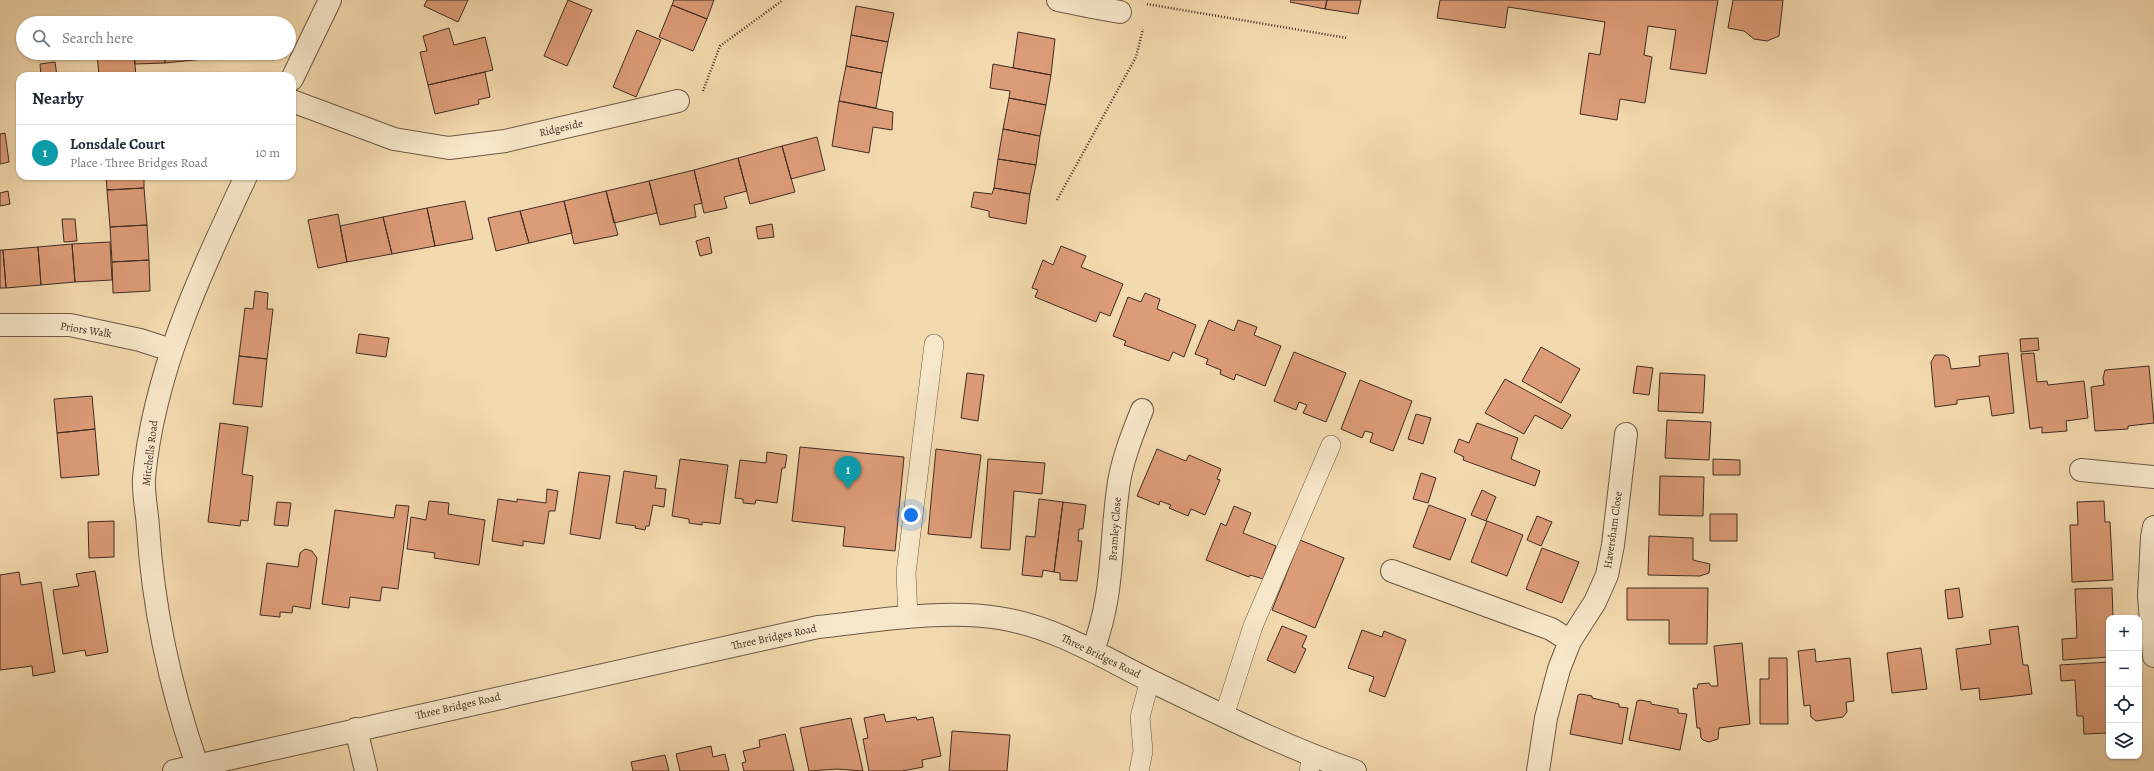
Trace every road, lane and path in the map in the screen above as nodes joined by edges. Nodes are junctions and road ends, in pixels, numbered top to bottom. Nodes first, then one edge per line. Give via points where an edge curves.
1 (330, 0) edge
2 (783, 0) edge
3 (1058, 0) edge
4 (1092, 3) edge
5 (1120, 12) joint
6 (1146, 17) junction
7 (1347, 38) dead end
8 (295, 72) edge
9 (678, 101) joint
10 (296, 102) edge
11 (244, 180) edge
12 (1057, 200) dead end
13 (0, 325) edge
14 (934, 344) dead end
15 (171, 350) junction
16 (1142, 410) dead end
17 (1626, 434) dead end
18 (1331, 445) dead end
19 (2081, 470) dead end
20 (2154, 477) edge
21 (2154, 527) edge
22 (1392, 571) dead end
23 (908, 618) junction
24 (1570, 641) junction
25 (1093, 650) junction
26 (2154, 656) edge
27 (1150, 680) junction
28 (1224, 716) junction
29 (356, 729) junction
30 (1310, 764) edge
31 (197, 765) junction
32 (174, 771) edge
33 (366, 771) edge
34 (1139, 771) edge
35 (1355, 771) edge
36 (1538, 771) edge

1 - 8 street
2 - 9 path via 720,46 700,101
3 - 4 street
4 - 5 street
5 - 6 path
6 - 7 path via 1147,4
6 - 12 path via 1136,57
9 - 10 street, Ridgeside via 505,141 450,148 394,139
11 - 15 street, Mitchells Road via 207,261
13 - 15 street, Priors Walk via 70,325 140,340
14 - 23 lane via 906,574
15 - 31 street, Mitchells Road via 156,407 144,479 151,576 160,625
16 - 25 street, Bramley Close via 1118,488 1110,585 1102,628
17 - 24 street, Haversham Close via 1613,545 1607,574 1595,602
18 - 28 lane via 1253,626
19 - 20 street
21 - 26 street via 2149,596
22 - 24 street via 1551,629
23 - 25 street, Three Bridges Road via 998,618 1042,627
23 - 29 street, Three Bridges Road via 818,627
24 - 36 street, Haversham Close via 1559,669 1546,718
25 - 27 street, Three Bridges Road
27 - 28 street, Three Bridges Road
27 - 34 lane via 1140,717 1143,751
28 - 30 street, Three Bridges Road
29 - 31 street, Three Bridges Road
29 - 33 street
30 - 35 street, Three Bridges Road
31 - 32 street, Three Bridges Road

